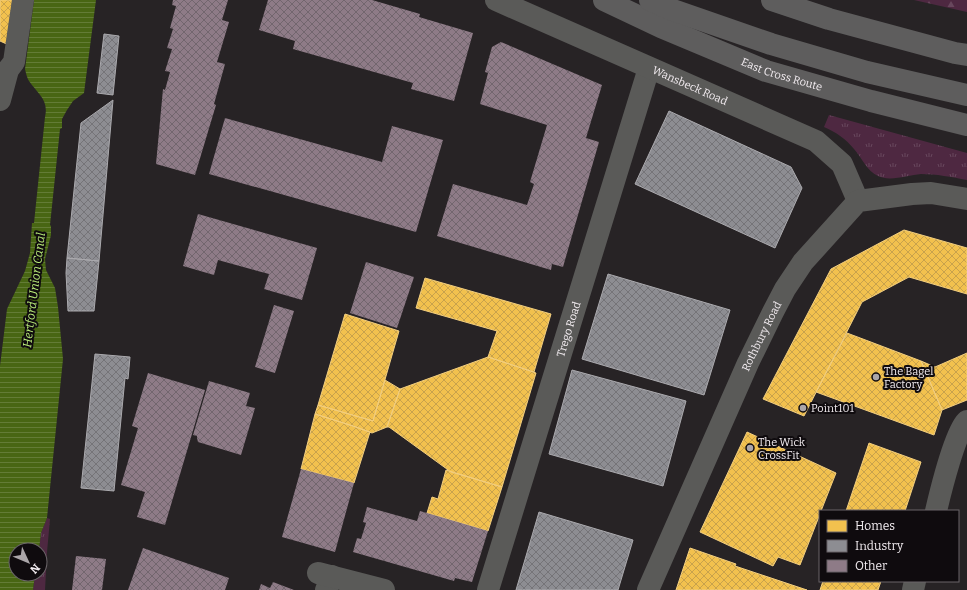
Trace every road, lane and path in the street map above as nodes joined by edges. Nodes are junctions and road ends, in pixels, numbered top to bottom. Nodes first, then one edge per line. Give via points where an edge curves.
1 (23, 0) edge
2 (496, 0) edge
3 (604, 0) edge
4 (650, 0) edge
5 (772, 0) edge
6 (967, 55) edge
7 (4, 68) edge
8 (649, 68) junction
9 (967, 95) edge
10 (0, 100) edge
11 (967, 125) edge
12 (967, 199) edge
13 (858, 201) junction
14 (967, 421) edge
15 (936, 510) edge
16 (325, 580) edge
17 (384, 590) edge
18 (488, 590) edge
19 (648, 590) edge

1 - 7 street via 14,62
2 - 8 street, Wansbeck Road
3 - 11 highway, East Cross Route via 766,71
4 - 9 highway via 771,44 867,72
5 - 6 highway via 829,19
7 - 10 street
8 - 13 street, Wansbeck Road via 816,141 842,164
8 - 18 street, Trego Road
12 - 13 street via 931,193
13 - 19 street, Rothbury Road via 803,262 782,294 748,363
14 - 15 street via 955,443
16 - 17 street

